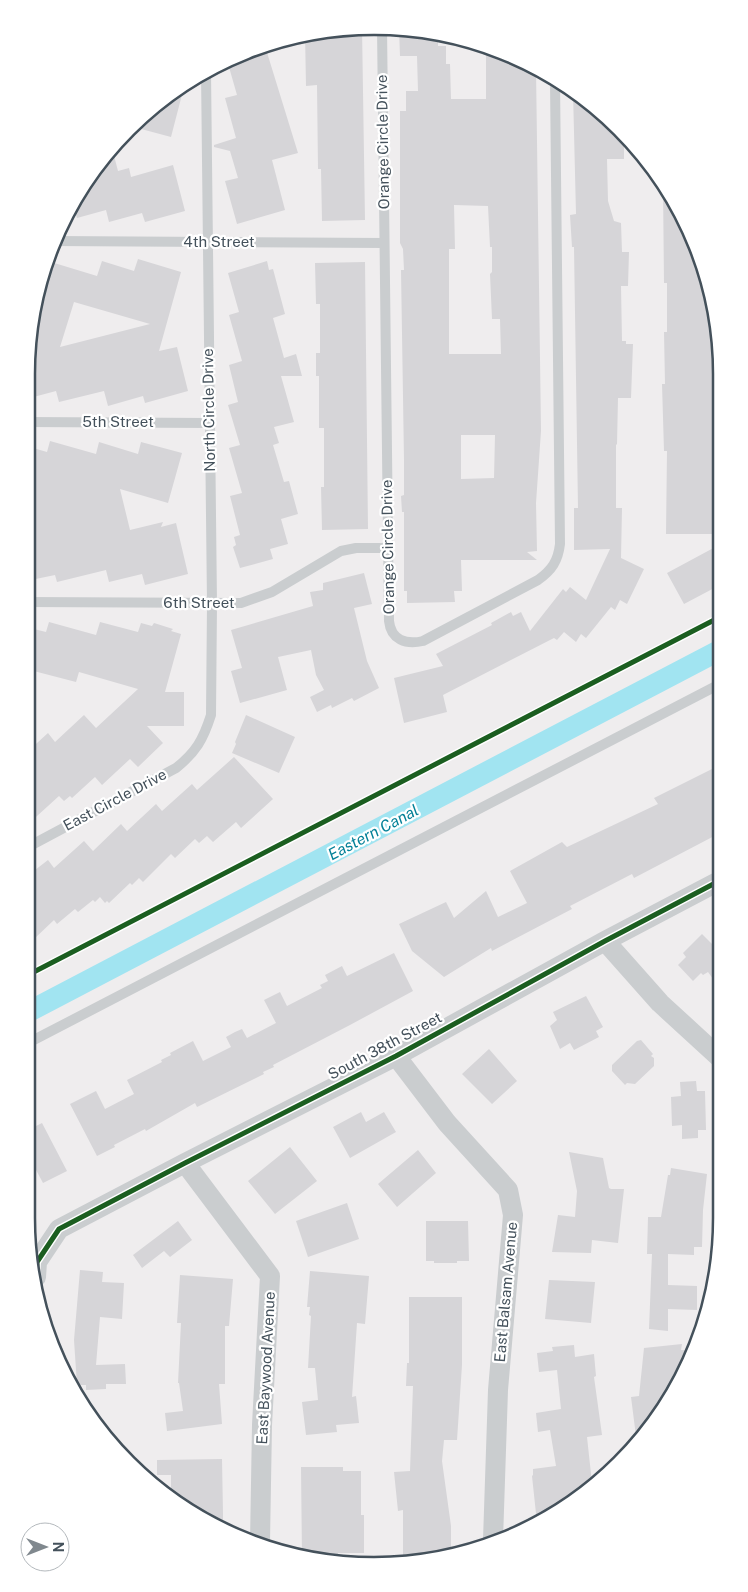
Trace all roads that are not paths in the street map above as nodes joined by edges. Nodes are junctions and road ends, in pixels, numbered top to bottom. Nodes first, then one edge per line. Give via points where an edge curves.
1 (382, 35) edge
2 (206, 79) edge
3 (555, 87) edge
4 (62, 241) edge
5 (208, 242) junction
6 (384, 243) junction
7 (35, 422) edge
8 (209, 423) junction
9 (388, 548) junction
10 (35, 602) edge
11 (212, 604) junction
12 (713, 688) edge
13 (199, 746) joint
14 (35, 843) edge
15 (713, 884) edge
16 (605, 940) junction
17 (35, 1039) edge
18 (713, 1052) edge
19 (396, 1056) junction
20 (185, 1163) junction
21 (38, 1261) edge
22 (492, 1536) edge
23 (260, 1537) edge

1 - 6 lane, Orange Circle Drive
2 - 5 lane, North Circle Drive
3 - 9 lane, Orange Circle Drive via 558,556 554,566 538,580 423,641 408,643 394,636 390,628
4 - 5 lane, 4th Street
5 - 6 lane, 4th Street
5 - 8 lane, North Circle Drive
6 - 9 lane, Orange Circle Drive
7 - 8 lane, 5th Street
8 - 11 lane, North Circle Drive
9 - 11 lane, 6th Street via 341,551 262,596 241,603
10 - 11 lane, 6th Street
11 - 13 lane, North Circle Drive via 211,715
12 - 17 lane
13 - 14 lane, East Circle Drive via 161,777
15 - 16 street, South 38th Street
16 - 18 street via 660,1003
16 - 19 street, South 38th Street
19 - 20 street, South 38th Street
19 - 22 street, East Balsam Avenue via 447,1123 508,1190 514,1215 498,1390
20 - 21 street, South 38th Street via 59,1229
20 - 23 street, East Baywood Avenue via 270,1276

